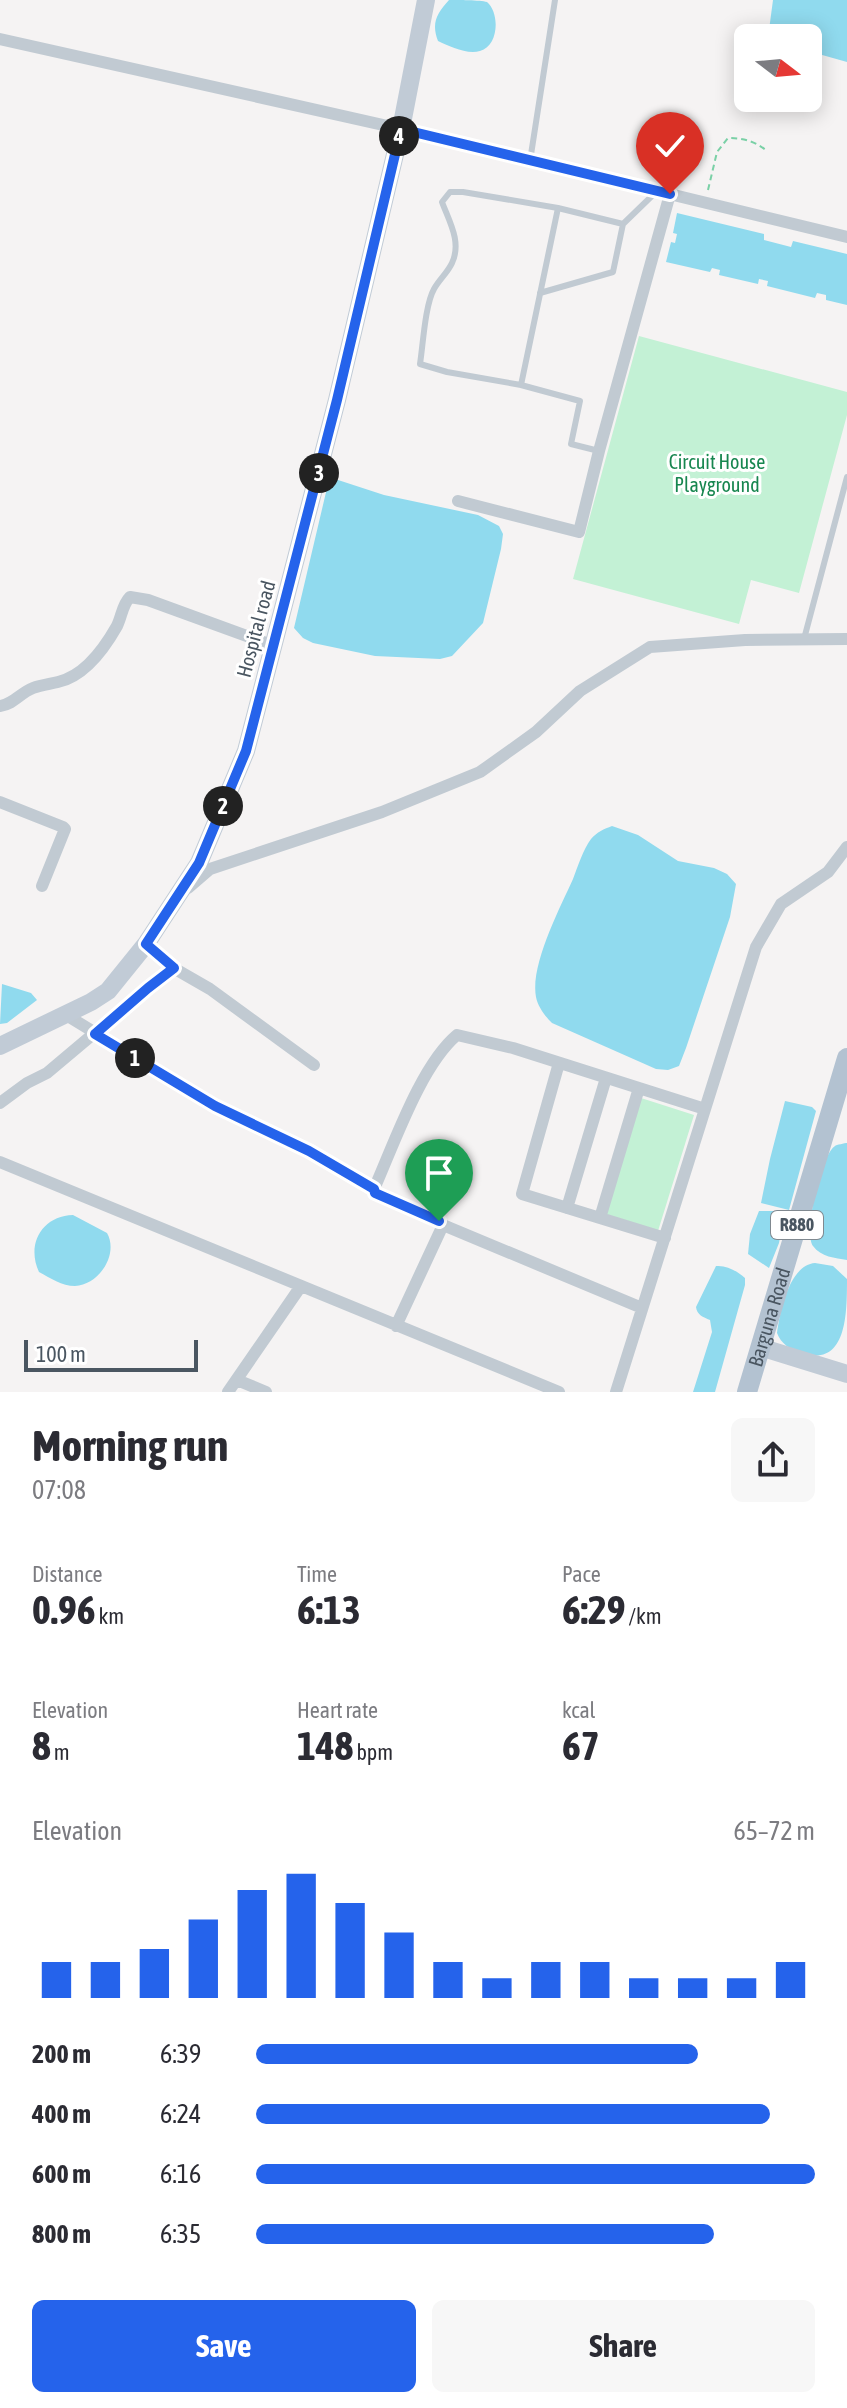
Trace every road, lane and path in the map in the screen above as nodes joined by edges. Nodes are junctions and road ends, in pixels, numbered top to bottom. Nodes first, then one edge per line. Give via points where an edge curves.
1 (426, 0) edge
2 (555, 0) edge
3 (0, 39) edge
4 (401, 129) junction
5 (767, 151) dead end
6 (530, 161) junction
7 (664, 193) junction
8 (706, 203) junction
9 (558, 208) junction
10 (623, 224) junction
11 (847, 237) edge
12 (540, 293) junction
13 (521, 385) junction
14 (599, 451) junction
15 (847, 477) edge
16 (458, 501) dead end
17 (804, 639) junction
18 (847, 639) edge
19 (274, 646) junction
20 (0, 706) edge
21 (0, 802) edge
22 (847, 847) edge
23 (42, 886) dead end
24 (176, 897) junction
25 (148, 947) junction
26 (172, 967) junction
27 (66, 1015) junction
28 (95, 1034) junction
29 (0, 1046) edge
30 (847, 1058) edge
31 (559, 1063) junction
32 (314, 1065) dead end
33 (606, 1078) junction
34 (639, 1088) junction
35 (0, 1103) edge
36 (705, 1109) junction
37 (0, 1162) edge
38 (374, 1189) junction
39 (567, 1208) junction
40 (600, 1218) junction
41 (443, 1225) junction
42 (665, 1238) junction
43 (301, 1286) junction
44 (642, 1308) junction
45 (396, 1326) junction
46 (760, 1347) junction
47 (847, 1374) edge
48 (237, 1380) junction
49 (228, 1392) edge
50 (266, 1392) edge
51 (559, 1392) edge
52 (616, 1392) edge
53 (747, 1392) edge

1 - 4 street, Hospital road
2 - 6 lane
3 - 4 street
4 - 6 street
4 - 19 street, Hospital road
5 - 8 path via 757,143 728,138 717,152
6 - 7 street
7 - 8 street
7 - 10 lane
7 - 14 street
8 - 11 street
9 - 10 lane
9 - 12 lane
9 - 13 lane via 463,192 450,192 442,202 456,247 434,290 420,364
10 - 12 lane via 613,272
12 - 13 lane
13 - 14 lane via 580,401 571,444
14 - 16 street via 579,532
15 - 17 lane
17 - 18 street
17 - 24 street via 650,647 580,691 536,732 480,772 382,812 210,869
19 - 20 street via 130,597 117,625 83,670
19 - 24 street, Hospital road via 246,751 199,863
21 - 23 street via 65,829
22 - 36 street via 828,872 781,904 756,947
24 - 25 street, Hospital road
25 - 26 street
25 - 27 street, Hospital road via 108,991
26 - 28 street
26 - 32 street
27 - 28 street
27 - 29 street, Hospital road
28 - 35 street
28 - 38 street via 215,1106
30 - 46 main road, Barguna Road / R880
31 - 33 street
31 - 38 street via 457,1035 427,1072
31 - 39 street via 522,1194
33 - 34 street
33 - 39 street
34 - 36 street
34 - 40 street
36 - 42 street
37 - 43 street
38 - 41 street
39 - 40 street
40 - 42 street
41 - 44 street
41 - 45 street
42 - 44 street
43 - 45 street
43 - 48 street
44 - 52 street
45 - 51 street
46 - 47 street
46 - 53 main road, Barguna Road / R880
48 - 49 street
48 - 50 street

